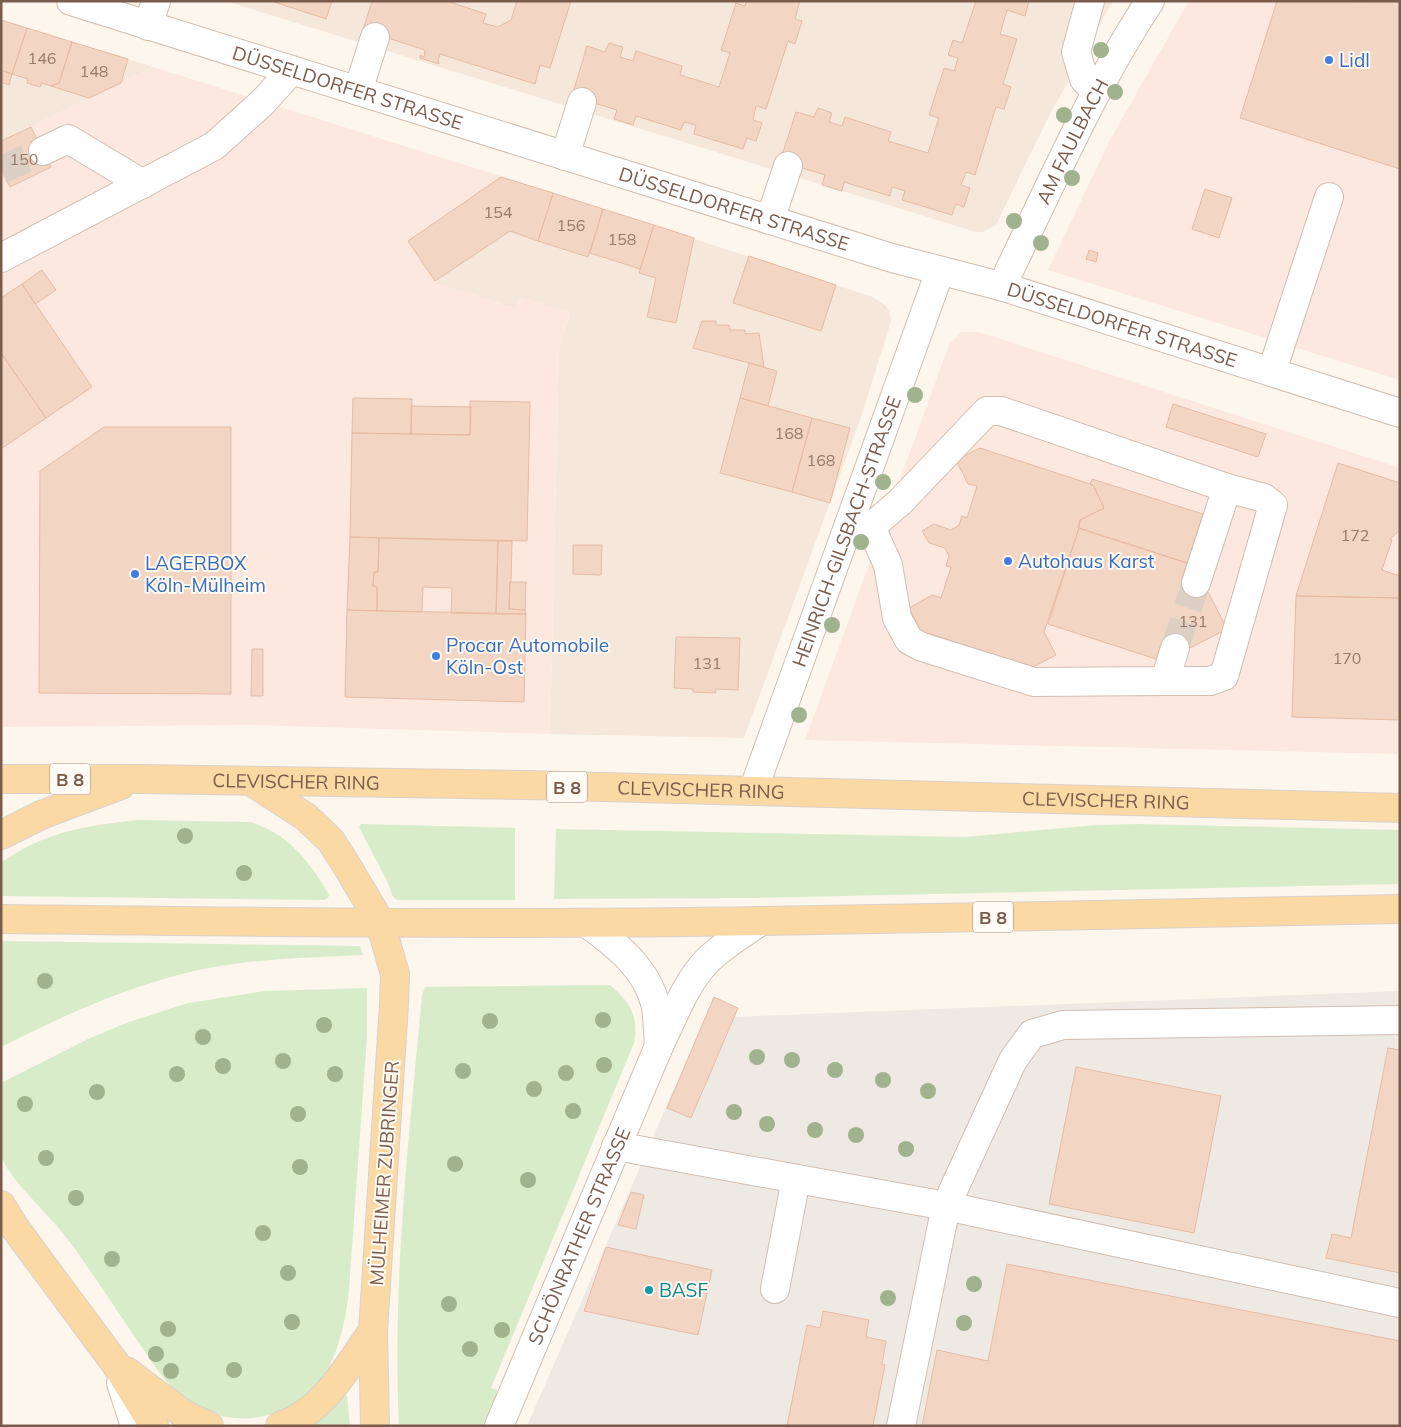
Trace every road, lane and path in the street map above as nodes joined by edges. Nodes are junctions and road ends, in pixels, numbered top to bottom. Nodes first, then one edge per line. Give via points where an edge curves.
1 (71, 1) edge
2 (1090, 1) edge
3 (1150, 1) edge
4 (152, 13) edge
5 (375, 37) dead end
6 (292, 70) junction
7 (358, 91) junction
8 (1096, 92) junction
9 (582, 102) dead end
10 (43, 151) tunnel mouth
11 (565, 156) junction
12 (788, 166) dead end
13 (143, 184) junction
14 (1329, 197) dead end
15 (770, 220) junction
16 (1, 258) edge
17 (940, 271) junction
18 (1004, 287) junction
19 (1272, 371) junction
20 (1400, 413) edge
21 (1227, 488) junction
22 (860, 525) junction
23 (1196, 583) tunnel mouth
24 (1175, 648) tunnel mouth
25 (1164, 681) junction
26 (1, 779) edge
27 (139, 779) junction
28 (251, 781) junction
29 (753, 791) junction
30 (1400, 808) edge
31 (1, 835) edge
32 (1400, 909) edge
33 (1, 920) edge
34 (760, 921) junction
35 (380, 922) junction
36 (586, 923) junction
37 (1400, 1020) edge
38 (659, 1046) junction
39 (616, 1146) junction
40 (796, 1179) junction
41 (1, 1205) edge
42 (946, 1206) junction
43 (6, 1228) edge
44 (775, 1289) dead end
45 (1400, 1303) edge
46 (373, 1331) junction
47 (115, 1363) junction
48 (135, 1426) edge
49 (154, 1426) edge
50 (209, 1426) edge
51 (280, 1426) edge
52 (375, 1426) edge
53 (499, 1426) edge
54 (901, 1426) edge

1 - 4 street, DÜSSELDORFER STRASSE
2 - 8 street via 1076,52 1084,79
3 - 8 street, AM FAULBACH
4 - 6 street, DÜSSELDORFER STRASSE
5 - 7 street
6 - 7 street, DÜSSELDORFER STRASSE
6 - 13 street via 262,103 214,146
7 - 11 street, DÜSSELDORFER STRASSE
8 - 18 street, AM FAULBACH
9 - 11 street
10 - 13 street via 68,139
11 - 15 street, DÜSSELDORFER STRASSE
12 - 15 street
13 - 16 street
14 - 19 street
15 - 17 street, DÜSSELDORFER STRASSE
17 - 18 street, DÜSSELDORFER STRASSE
17 - 22 street, HEINRICH-GILSBACH-STRASSE
18 - 19 street, DÜSSELDORFER STRASSE
19 - 20 street, DÜSSELDORFER STRASSE
21 - 22 street via 1001,411 987,411 900,502
21 - 23 street
21 - 25 street via 1264,498 1273,505 1224,676 1210,681
22 - 25 street via 888,565 897,618 909,640 922,647 1034,682
22 - 29 street, HEINRICH-GILSBACH-STRASSE
24 - 25 street
26 - 27 main road, CLEVISCHER RING / B 8
27 - 28 main road, CLEVISCHER RING / B 8
27 - 31 main road via 41,815
28 - 29 main road, CLEVISCHER RING / B 8
28 - 35 main road, MÜLHEIMER ZUBRINGER via 306,817 331,841
29 - 30 main road, CLEVISCHER RING / B 8
32 - 34 main road, B 8
33 - 35 main road, B 8
34 - 36 main road, B 8
34 - 38 street, SCHÖNRATHER STRASSE via 731,941 703,967 681,1001
35 - 36 main road, B 8
35 - 46 main road, MÜLHEIMER ZUBRINGER via 395,974
36 - 38 street, SCHÖNRATHER STRASSE via 613,942 645,979 656,1008
37 - 42 street via 1063,1025 1032,1034 1013,1060
38 - 39 street, SCHÖNRATHER STRASSE
39 - 40 street
39 - 53 street, SCHÖNRATHER STRASSE
40 - 42 street
40 - 44 street
41 - 43 main road
42 - 45 street
42 - 54 street
43 - 47 main road
46 - 51 main road via 318,1404
46 - 52 main road, MÜLHEIMER ZUBRINGER
47 - 48 street
47 - 49 main road
47 - 50 main road via 185,1415

